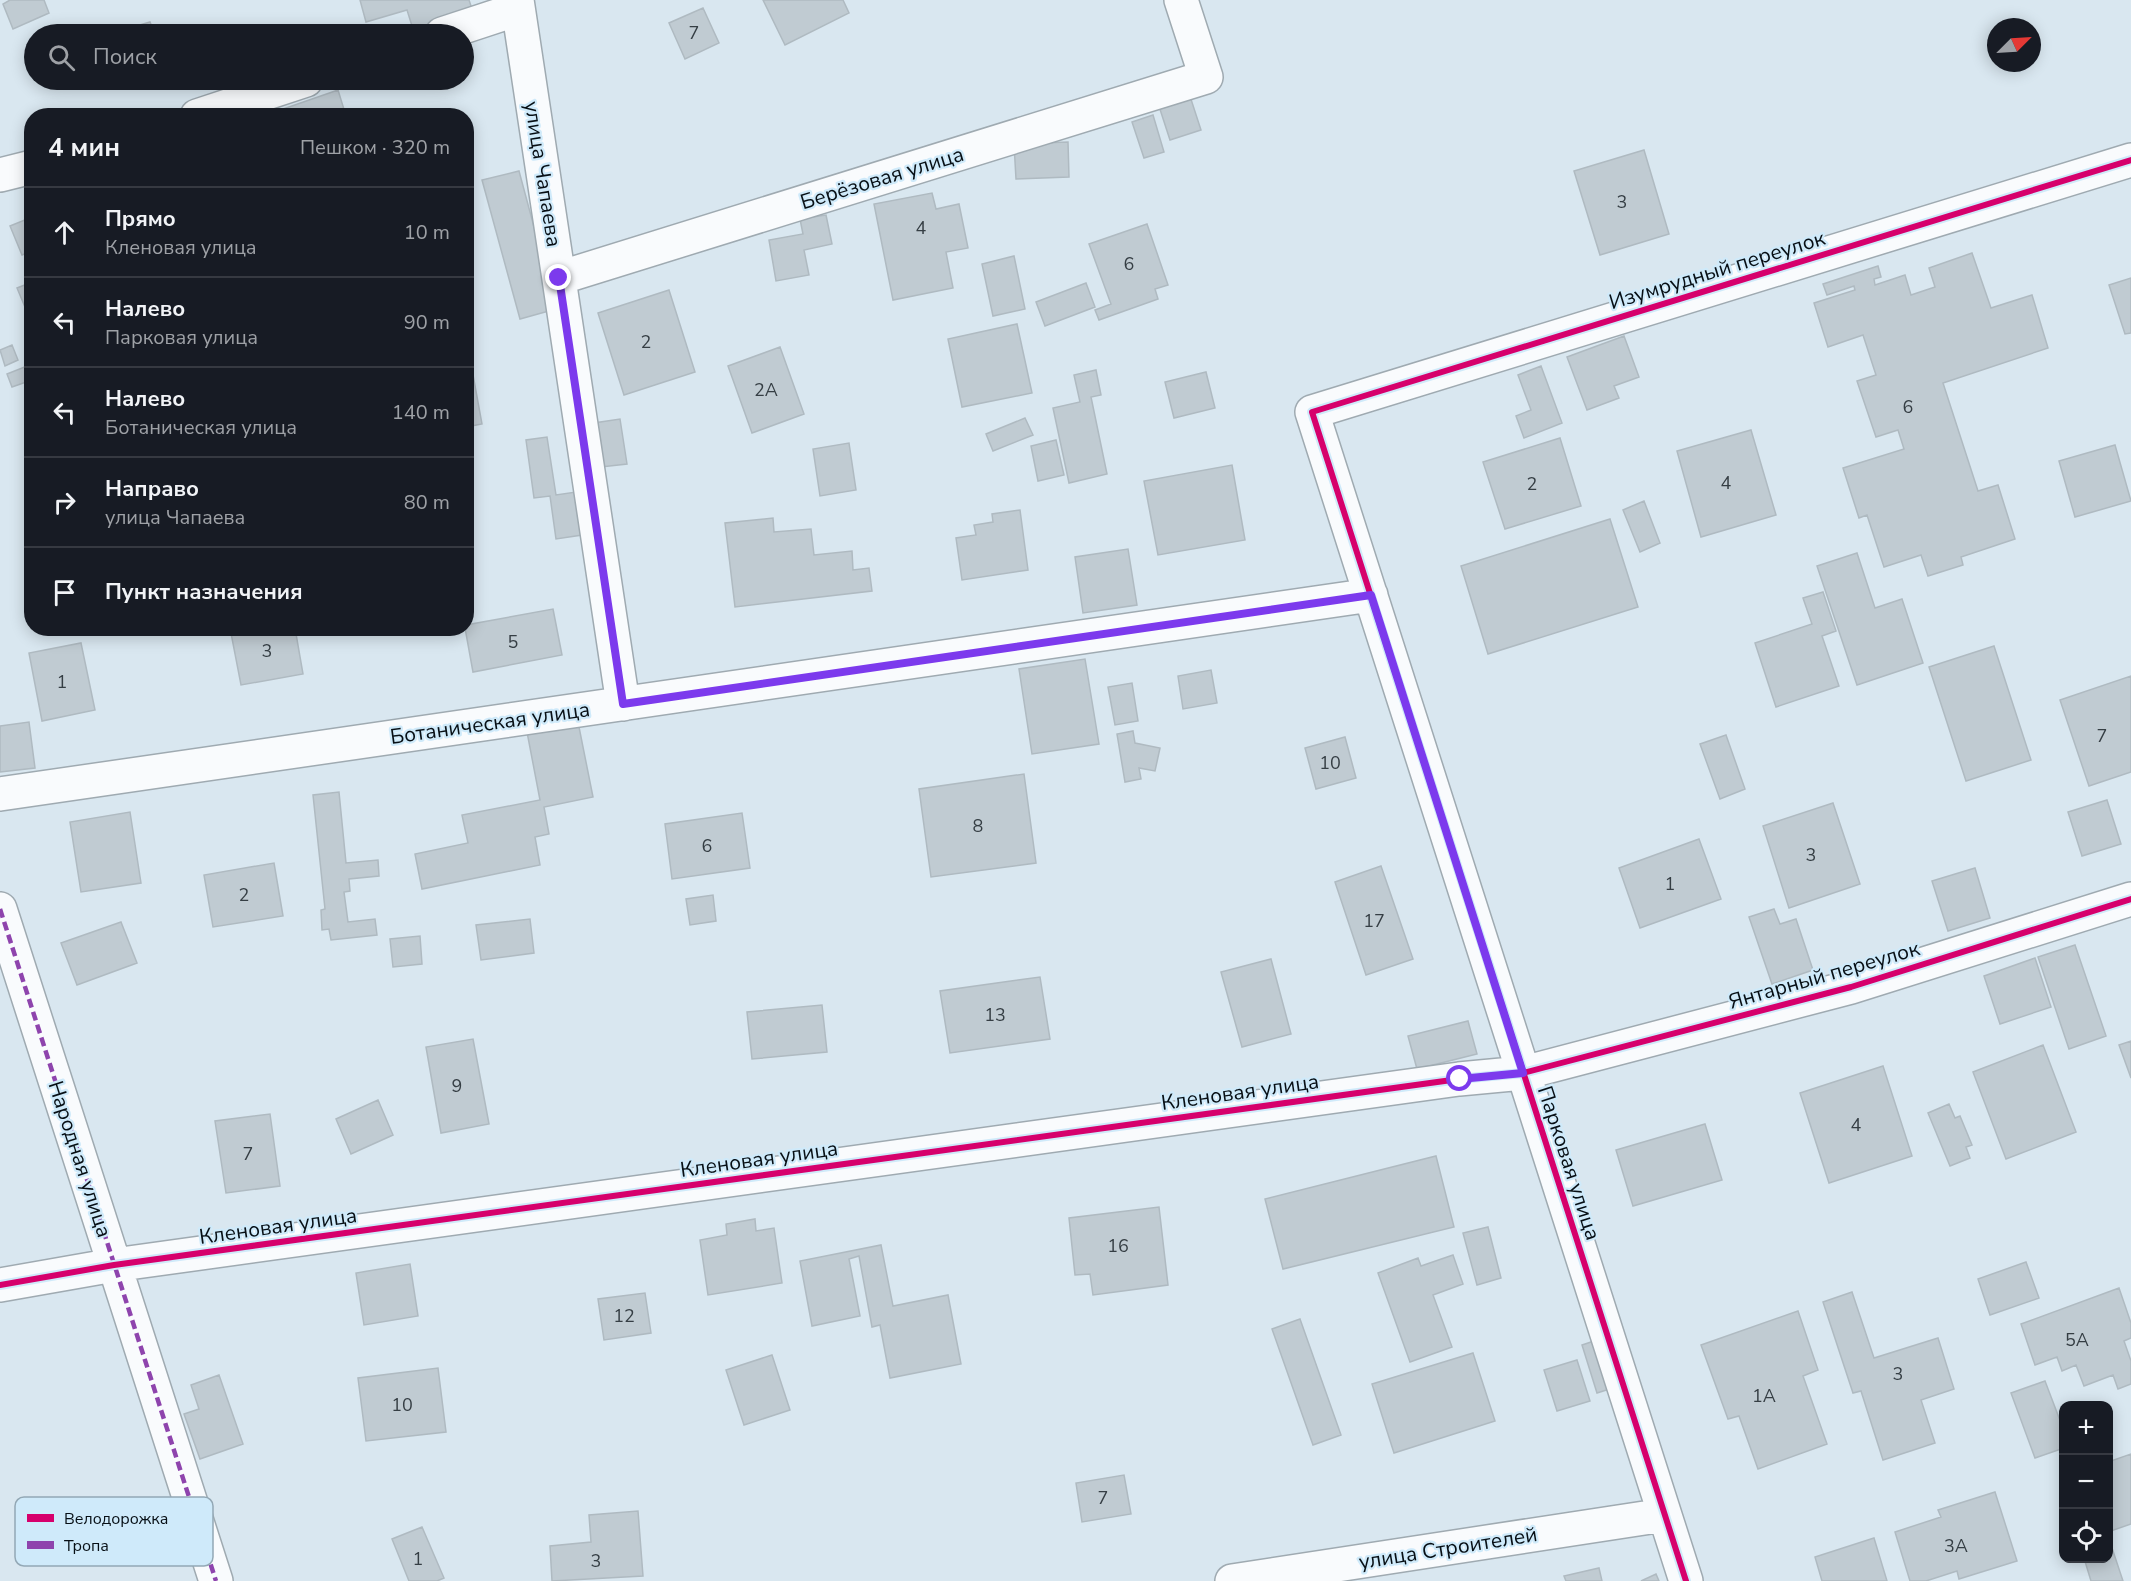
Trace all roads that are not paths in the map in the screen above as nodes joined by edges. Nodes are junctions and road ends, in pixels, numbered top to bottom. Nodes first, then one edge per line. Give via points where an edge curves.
1 (1181, 0) edge
2 (518, 5) edge
3 (468, 24) edge
4 (276, 90) edge
5 (221, 108) edge
6 (2131, 160) edge
7 (24, 169) edge
8 (0, 175) edge
9 (559, 278) junction
10 (1312, 412) joint
11 (1371, 595) junction
12 (623, 704) junction
13 (0, 794) edge
14 (2131, 899) edge
15 (0, 909) edge
16 (1523, 1073) junction
17 (114, 1265) junction
18 (0, 1285) edge
19 (189, 1497) edge
20 (1664, 1515) junction
21 (211, 1566) edge
22 (216, 1581) edge
23 (1232, 1581) edge
24 (1686, 1581) edge

1 - 9 street, Берёзовая улица via 1206,77
2 - 3 street
2 - 9 street, улица Чапаева
4 - 5 street
6 - 10 street, Изумрудный переулок
7 - 8 street
9 - 12 street, улица Чапаева
10 - 11 street, Парковая улица
11 - 12 street, Ботаническая улица
11 - 16 street, Парковая улица
12 - 13 street, Ботаническая улица
14 - 16 street, Янтарный переулок via 1851,987
15 - 17 street, Народная улица
16 - 17 street, Кленовая улица via 1448,1080
16 - 20 street, Парковая улица
17 - 18 street, Кленовая улица
17 - 19 street, Народная улица
20 - 23 street, улица Строителей
20 - 24 street, Парковая улица
21 - 22 street, Народная улица

